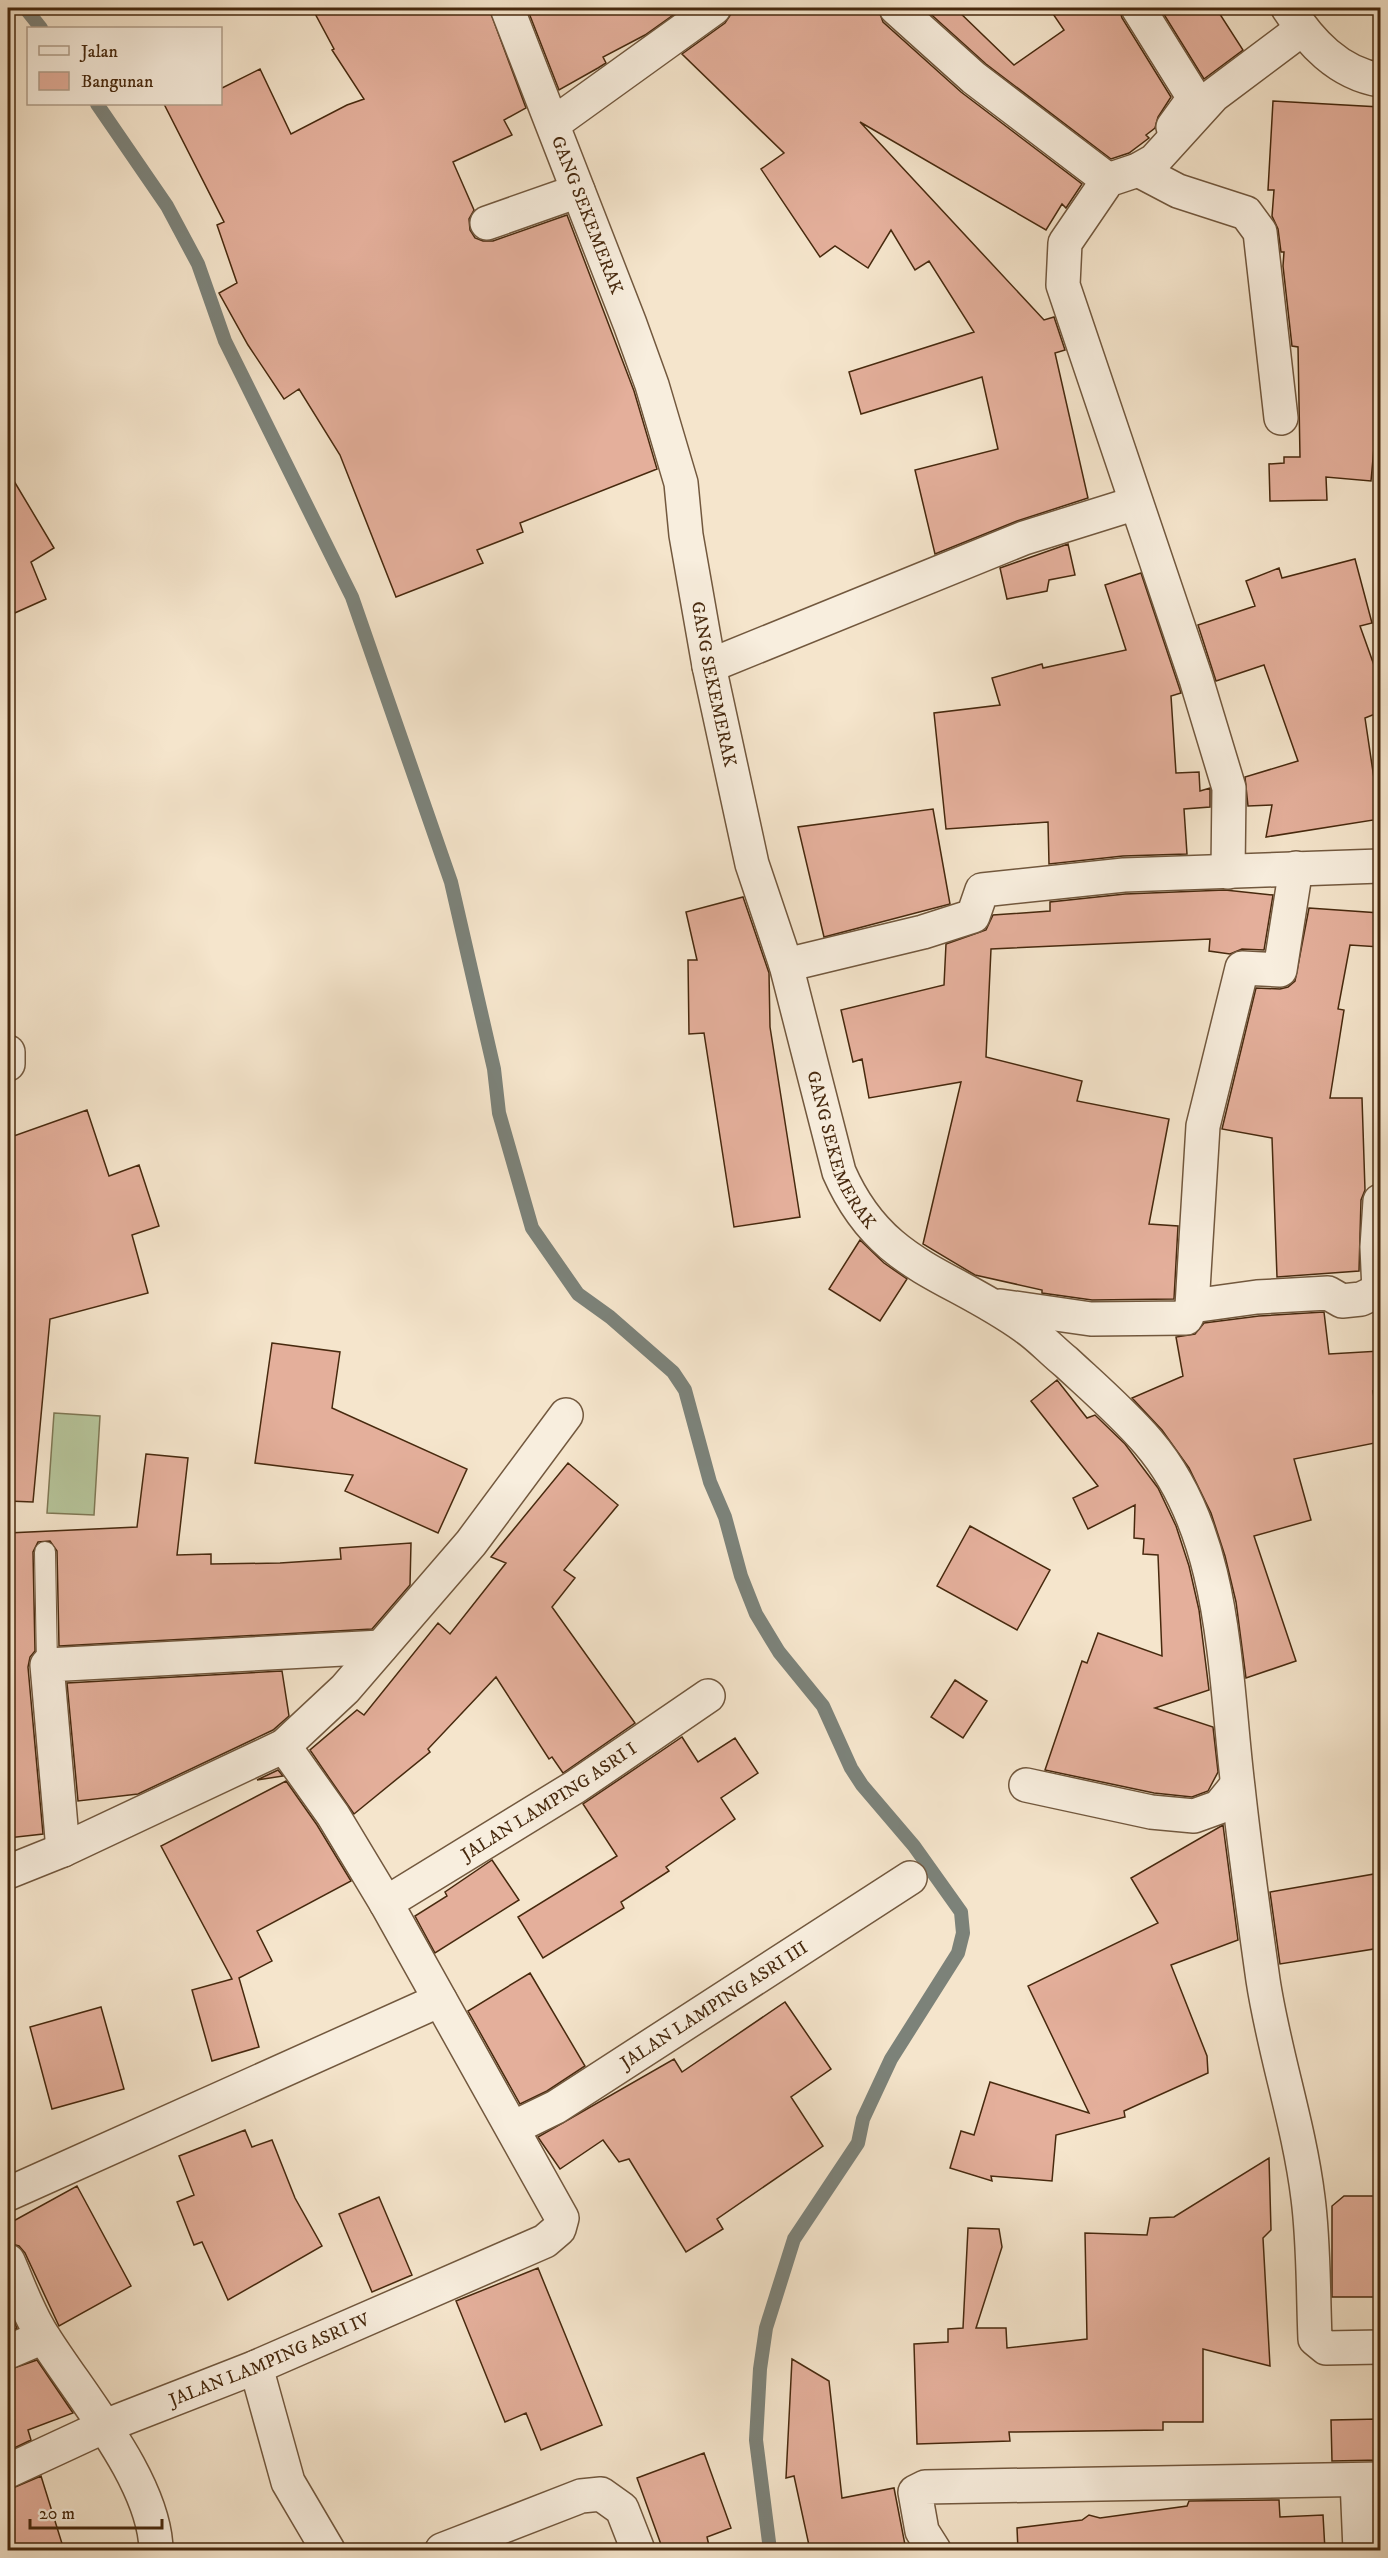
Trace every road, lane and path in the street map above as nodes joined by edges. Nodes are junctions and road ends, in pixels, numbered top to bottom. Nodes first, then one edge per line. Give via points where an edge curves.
1 (507, 8) edge
2 (714, 8) edge
3 (896, 8) edge
4 (1138, 8) edge
5 (1295, 18) edge
6 (1380, 80) edge
7 (553, 124) junction
8 (1131, 172) junction
9 (578, 190) junction
10 (488, 223) dead end
11 (1281, 418) dead end
12 (1136, 503) junction
13 (709, 666) junction
14 (1380, 866) edge
15 (1296, 868) junction
16 (1228, 872) junction
17 (786, 964) junction
18 (8, 1052) edge
19 (8, 1064) edge
20 (1380, 1201) edge
21 (1380, 1291) edge
22 (987, 1304) junction
23 (1192, 1306) junction
24 (566, 1415) dead end
25 (45, 1552) dead end
26 (381, 1647) junction
27 (47, 1665) junction
28 (708, 1696) dead end
29 (284, 1746) junction
30 (1026, 1785) dead end
31 (1237, 1785) junction
32 (63, 1850) junction
33 (8, 1872) edge
34 (910, 1878) dead end
35 (386, 1903) junction
36 (440, 2000) junction
37 (513, 2128) junction
38 (8, 2194) edge
39 (8, 2261) edge
40 (43, 2337) junction
41 (1380, 2347) edge
42 (8, 2352) edge
43 (256, 2367) junction
44 (105, 2426) junction
45 (8, 2471) edge
46 (1369, 2480) edge
47 (156, 2550) edge
48 (328, 2550) edge
49 (442, 2550) edge
50 (638, 2550) edge
51 (934, 2550) edge
52 (1360, 2550) edge

1 - 7 street, GANG SEKEMERAK
2 - 7 street
3 - 8 street via 974,78
4 - 8 street via 1194,98
5 - 6 street via 1339,65 1363,77
5 - 8 street via 1214,95 1154,161
7 - 9 street, GANG SEKEMERAK
8 - 11 street via 1246,213 1260,232
8 - 12 street via 1065,243 1064,285
9 - 10 street
9 - 13 street, GANG SEKEMERAK via 652,385 681,483
12 - 13 street via 1024,538
12 - 16 street via 1229,788
13 - 17 street, GANG SEKEMERAK via 752,864
14 - 15 street
15 - 16 street
15 - 23 street via 1280,970 1242,968 1221,1049 1203,1126
16 - 17 street via 1124,875 982,890 973,916 923,932
17 - 22 street, GANG SEKEMERAK via 839,1172 850,1198 875,1232 911,1261
18 - 19 street
20 - 21 street
21 - 23 street via 1342,1301 1328,1293
22 - 23 street via 1091,1319 1186,1318
22 - 31 street, GANG SEKEMERAK via 1026,1327 1121,1412 1150,1444 1179,1487 1198,1527 1206,1556 1228,1675
24 - 26 street via 471,1543
25 - 27 lane
26 - 27 street
26 - 29 street via 345,1689
27 - 32 street
28 - 35 street, JALAN LAMPING ASRI I via 575,1787
29 - 32 street
29 - 35 street, JALAN LAMPING ASRI IV via 333,1815
30 - 31 street via 1152,1812 1194,1816 1219,1807
31 - 41 street, GANG SEKEMERAK via 1264,1986 1308,2198 1315,2338 1326,2348
32 - 33 street
34 - 37 street, JALAN LAMPING ASRI III via 556,2107
35 - 36 street, JALAN LAMPING ASRI IV
36 - 37 street, JALAN LAMPING ASRI IV
36 - 38 street
37 - 43 street, JALAN LAMPING ASRI IV via 562,2218 559,2229 545,2241
39 - 40 street
40 - 42 street
40 - 44 street
43 - 44 street, JALAN LAMPING ASRI IV
43 - 48 street via 288,2482
44 - 45 street, JALAN LAMPING ASRI IV
44 - 47 street via 150,2512
46 - 51 street via 925,2487 915,2492 922,2531
46 - 52 street
49 - 50 street via 581,2496 602,2494 622,2509

